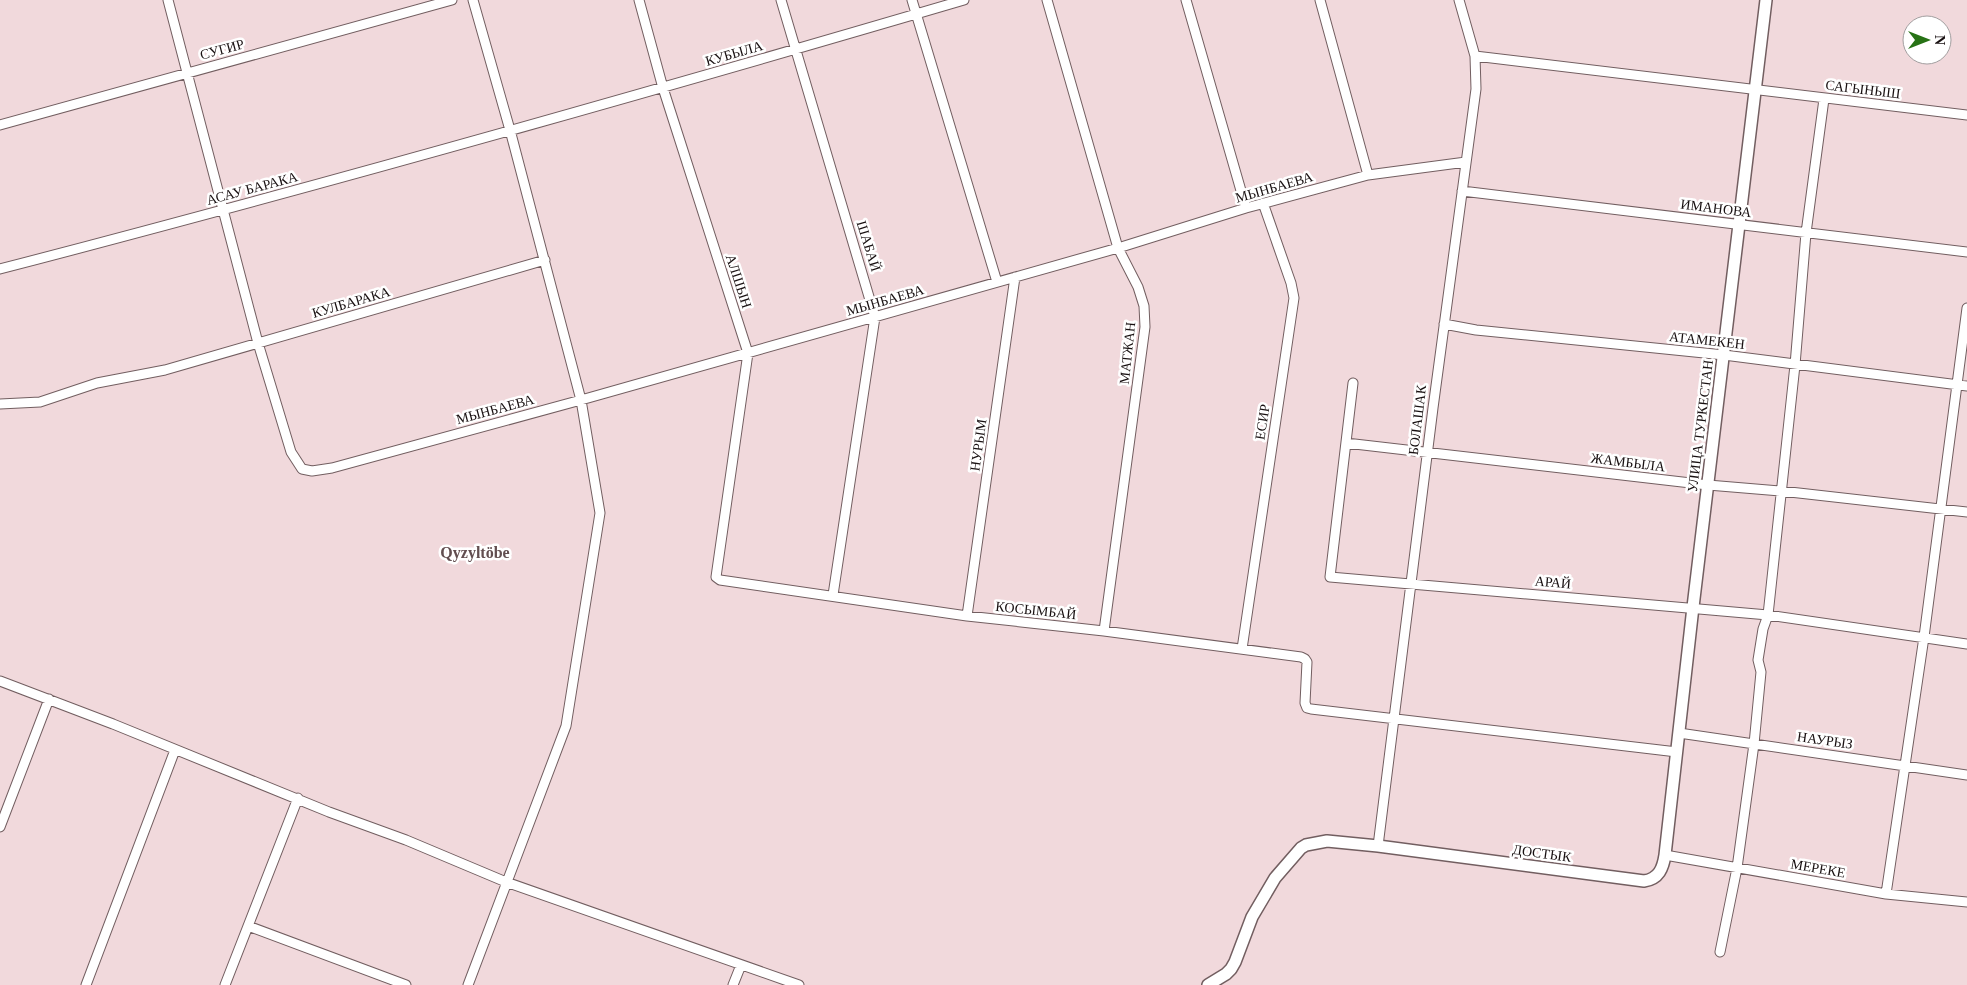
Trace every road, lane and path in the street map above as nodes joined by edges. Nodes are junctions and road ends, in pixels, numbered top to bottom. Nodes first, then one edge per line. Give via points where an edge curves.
1 (168, 0) edge
2 (452, 0) edge
3 (473, 0) edge
4 (639, 0) edge
5 (780, 0) edge
6 (912, 0) edge
7 (964, 0) edge
8 (1047, 0) edge
9 (1186, 0) edge
10 (1320, 0) edge
11 (1459, 0) edge
12 (1766, 0) edge
13 (916, 14) junction
14 (795, 49) junction
15 (1474, 56) junction
16 (187, 72) junction
17 (663, 88) junction
18 (1755, 91) junction
19 (1824, 99) junction
20 (1967, 115) edge
21 (0, 126) edge
22 (510, 130) junction
23 (1466, 162) junction
24 (1368, 175) junction
25 (1462, 191) junction
26 (1264, 203) junction
27 (1246, 208) junction
28 (224, 211) junction
29 (1739, 225) junction
30 (1806, 233) junction
31 (1118, 248) junction
32 (1967, 252) edge
33 (545, 260) junction
34 (0, 269) edge
35 (1015, 277) junction
36 (997, 282) junction
37 (1967, 308) edge
38 (875, 316) junction
39 (1444, 324) junction
40 (258, 343) junction
41 (748, 353) junction
42 (1724, 355) junction
43 (1795, 365) junction
44 (1353, 383) dead end
45 (1957, 385) junction
46 (1967, 386) edge
47 (581, 400) junction
48 (0, 404) edge
49 (1346, 443) junction
50 (1427, 452) junction
51 (1708, 485) junction
52 (1782, 492) junction
53 (1941, 508) junction
54 (1967, 512) edge
55 (716, 577) joint
56 (1411, 583) junction
57 (833, 596) junction
58 (1693, 608) junction
59 (1768, 615) junction
60 (967, 616) junction
61 (1104, 631) junction
62 (1924, 637) junction
63 (1967, 644) edge
64 (1242, 649) junction
65 (0, 681) edge
66 (49, 699) junction
67 (1394, 720) junction
68 (1679, 733) junction
69 (1754, 744) junction
70 (175, 750) junction
71 (1677, 752) junction
72 (1905, 766) junction
73 (1967, 775) edge
74 (298, 798) junction
75 (0, 827) edge
76 (1378, 846) junction
77 (1666, 855) junction
78 (1737, 868) junction
79 (506, 882) junction
80 (1886, 894) junction
81 (1967, 902) edge
82 (248, 926) junction
83 (1720, 952) dead end
84 (741, 965) junction
85 (86, 985) edge
86 (225, 985) edge
87 (406, 985) edge
88 (468, 985) edge
89 (733, 985) edge
90 (799, 985) edge
91 (1208, 985) edge

1 - 16 street
2 - 16 street, СУГИР
3 - 22 street
4 - 17 street, АЛШЫН
5 - 14 street, ШАБАЙ
6 - 13 street
7 - 13 street, КУБЫЛА
8 - 31 street, МАТЖАН
9 - 27 street
10 - 24 street
11 - 15 street, БОЛАШАК
12 - 18 street, УЛИЦА ТУРКЕСТАН
13 - 14 street, КУБЫЛА
13 - 36 street
14 - 17 street, КУБЫЛА
14 - 38 street, ШАБАЙ
15 - 18 street, САГЫНЫШ
15 - 23 street, БОЛАШАК via 1476,88
16 - 21 street, СУГИР
16 - 28 street
17 - 22 street, КУБЫЛА
17 - 41 street, АЛШЫН
18 - 19 street, САГЫНЫШ
18 - 29 street, УЛИЦА ТУРКЕСТАН
19 - 20 street, САГЫНЫШ
19 - 30 street
22 - 28 street, АСАУ БАРАКА
22 - 33 street
23 - 24 street, МЫНБАЕВА
23 - 25 street, БОЛАШАК
24 - 26 street, МЫНБАЕВА
25 - 29 street, ИМАНОВА
25 - 39 street, БОЛАШАК
26 - 27 street, МЫНБАЕВА
26 - 64 street, ЕСИР via 1294,298
27 - 31 street, МЫНБАЕВА
28 - 34 street, АСАУ БАРАКА
28 - 40 street
29 - 30 street, ИМАНОВА
29 - 42 street, УЛИЦА ТУРКЕСТАН
30 - 32 street, ИМАНОВА
30 - 43 street
31 - 35 street, МЫНБАЕВА
31 - 61 street, МАТЖАН via 1138,287 1144,306 1145,327
33 - 40 street, КУЛБАРАКА
33 - 47 street
35 - 36 street, МЫНБАЕВА
35 - 60 street, НУРЫМ
36 - 38 street, МЫНБАЕВА
37 - 45 street
38 - 41 street, МЫНБАЕВА
38 - 57 street, ШАБАЙ
39 - 42 street, АТАМЕКЕН
39 - 50 street, БОЛАШАК
40 - 47 street, МЫНБАЕВА via 291,452 302,469 312,471
40 - 48 street, КУЛБАРАКА via 165,370 97,383 40,402
41 - 47 street, МЫНБАЕВА
41 - 55 street, АЛШЫН
42 - 43 street, АТАМЕКЕН
42 - 51 street, УЛИЦА ТУРКЕСТАН
43 - 45 street, АТАМЕКЕН
43 - 52 street
44 - 49 street, АРАЙ
45 - 46 street, АТАМЕКЕН
45 - 53 street
47 - 79 street via 600,513 590,578 566,726
49 - 50 street, ЖАМБЫЛА
49 - 56 street, АРАЙ via 1330,577
50 - 51 street, ЖАМБЫЛА
50 - 56 street, БОЛАШАК
51 - 52 street, ЖАМБЫЛА
51 - 58 street, УЛИЦА ТУРКЕСТАН
52 - 53 street, ЖАМБЫЛА
52 - 59 street
53 - 54 street, ЖАМБЫЛА
53 - 62 street
55 - 57 street, КОСЫМБАЙ
56 - 58 street, АРАЙ
56 - 67 street, БОЛАШАК
57 - 60 street, КОСЫМБАЙ
58 - 59 street, АРАЙ
58 - 68 street, УЛИЦА ТУРКЕСТАН
59 - 62 street, АРАЙ
59 - 69 street via 1758,660 1761,672
60 - 61 street, КОСЫМБАЙ
61 - 64 street, КОСЫМБАЙ
62 - 63 street, АРАЙ
62 - 72 street
64 - 67 street, КОСЫМБАЙ via 1305,659 1307,708
65 - 66 street
66 - 70 street
66 - 75 street
67 - 71 street
67 - 76 street, БОЛАШАК
68 - 69 street, НАУРЫЗ
68 - 71 street, УЛИЦА ТУРКЕСТАН
69 - 72 street, НАУРЫЗ
69 - 78 street
70 - 74 street
70 - 85 street
71 - 77 street, УЛИЦА ТУРКЕСТАН
72 - 73 street, НАУРЫЗ
72 - 80 street
74 - 79 street
74 - 82 street
76 - 77 street, ДОСТЫК via 1644,881 1659,874
76 - 91 street, ДОСТЫК via 1327,841 1301,848 1275,878 1252,917 1231,969
77 - 78 street, МЕРЕКЕ
78 - 80 street, МЕРЕКЕ
78 - 83 street
79 - 84 street
79 - 88 street
80 - 81 street, МЕРЕКЕ
82 - 86 street
82 - 87 street
84 - 89 street
84 - 90 street

